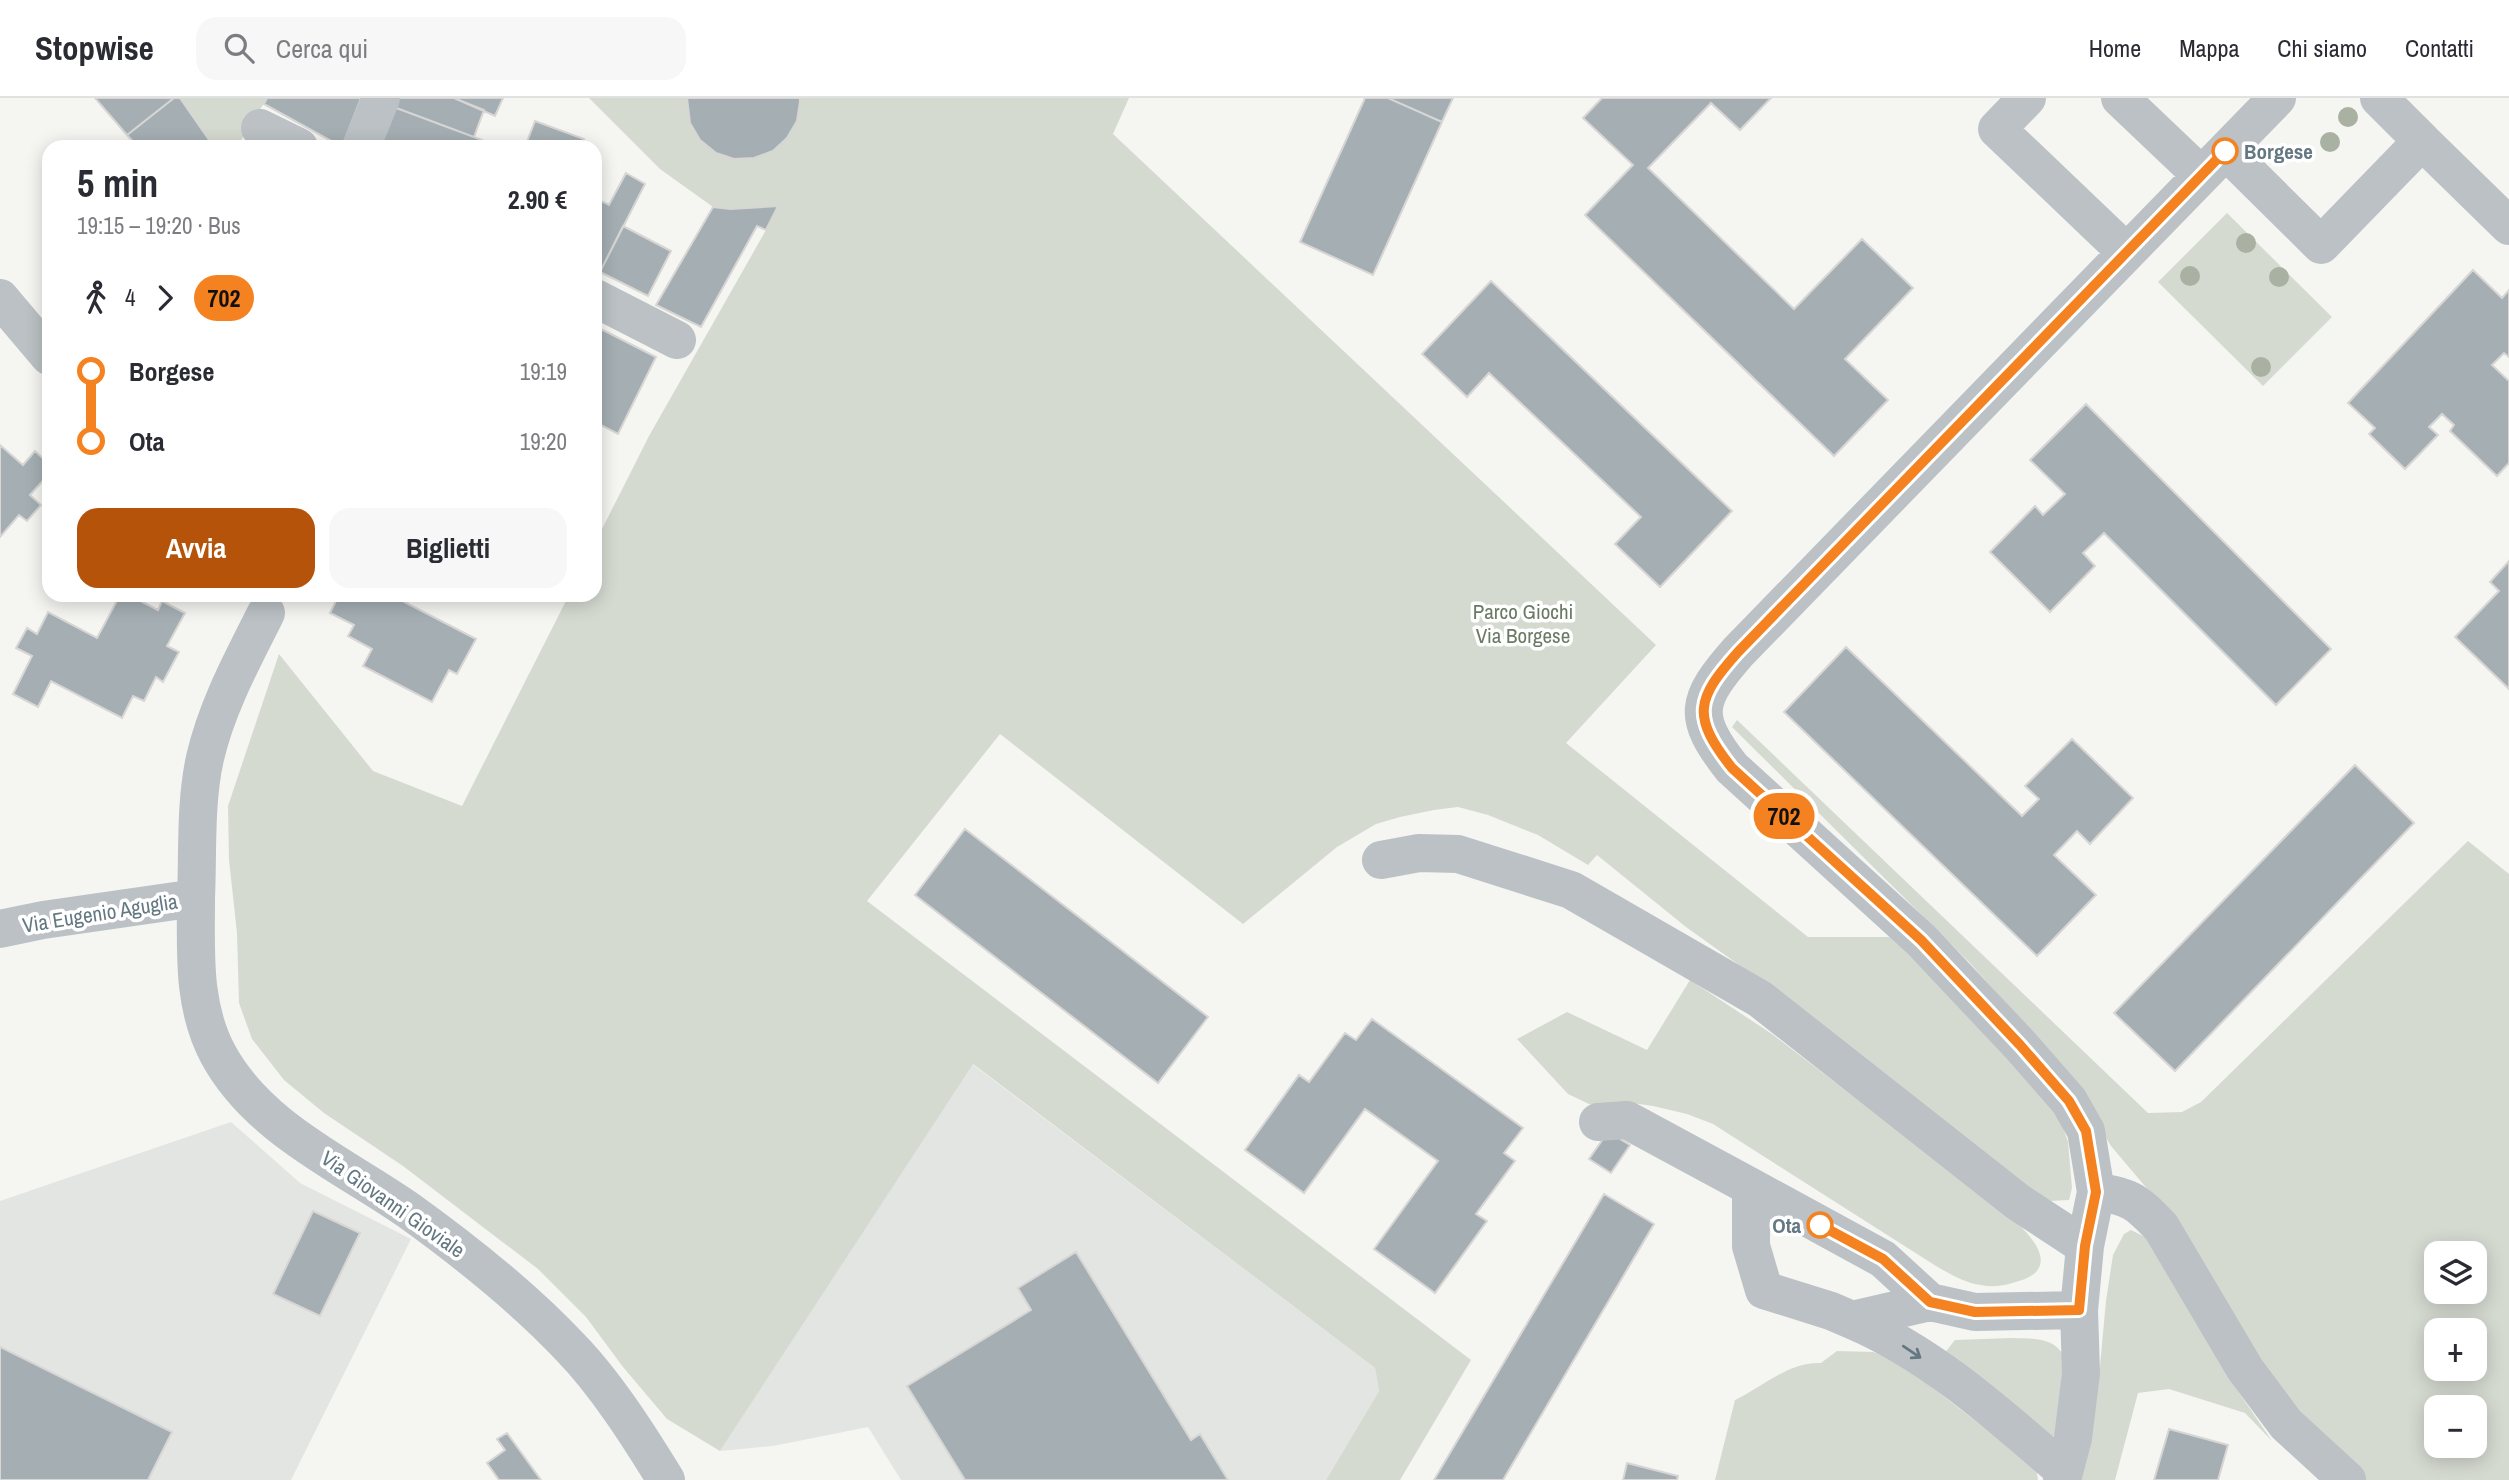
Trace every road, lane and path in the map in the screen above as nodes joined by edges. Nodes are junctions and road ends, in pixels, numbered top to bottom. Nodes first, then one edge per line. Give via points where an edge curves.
1 (381, 98) edge
2 (2027, 98) edge
3 (2120, 98) edge
4 (2277, 98) edge
5 (2379, 98) edge
6 (260, 128) dead end
7 (285, 140) edge
8 (364, 140) edge
9 (2422, 141) junction
10 (2213, 163) junction
11 (2509, 226) edge
12 (2126, 252) junction
13 (0, 298) edge
14 (602, 302) edge
15 (677, 340) dead end
16 (42, 348) edge
17 (264, 602) edge
18 (1381, 860) dead end
19 (196, 898) junction
20 (0, 929) edge
21 (1598, 1122) dead end
22 (1751, 1187) junction
23 (2096, 1192) junction
24 (2085, 1246) junction
25 (1930, 1302) junction
26 (2079, 1310) junction
27 (1852, 1320) junction
28 (2063, 1476) edge
29 (666, 1480) edge
30 (2347, 1480) edge

1 - 8 street
2 - 12 street via 1997,129
3 - 10 street
4 - 10 street
5 - 9 street
6 - 7 street
9 - 10 street via 2321,244
9 - 11 street
10 - 12 street
12 - 23 street via 1738,652 1714,680 1704,709 1710,736 1732,768 1921,940 2069,1101 2086,1131
13 - 16 street
14 - 15 street
17 - 19 street, Via Eugenio Aguglia via 205,758
18 - 24 street via 1419,853 1458,854 1571,890 1760,999 2018,1202
19 - 20 street, Via Eugenio Aguglia
19 - 29 street, Via Giovanni Gioviale via 195,971 202,1015 218,1055 252,1100 288,1132 455,1245 532,1310 572,1348 639,1434
21 - 22 street via 1627,1120
22 - 25 street via 1883,1259
22 - 27 street via 1751,1246 1764,1290
23 - 24 street
23 - 30 street via 2123,1195 2161,1227 2245,1369 2286,1424
24 - 26 street
25 - 26 street via 1975,1312
25 - 27 street
26 - 28 street via 2081,1373
27 -> 28 street via 1887,1335 1955,1382 2003,1418

